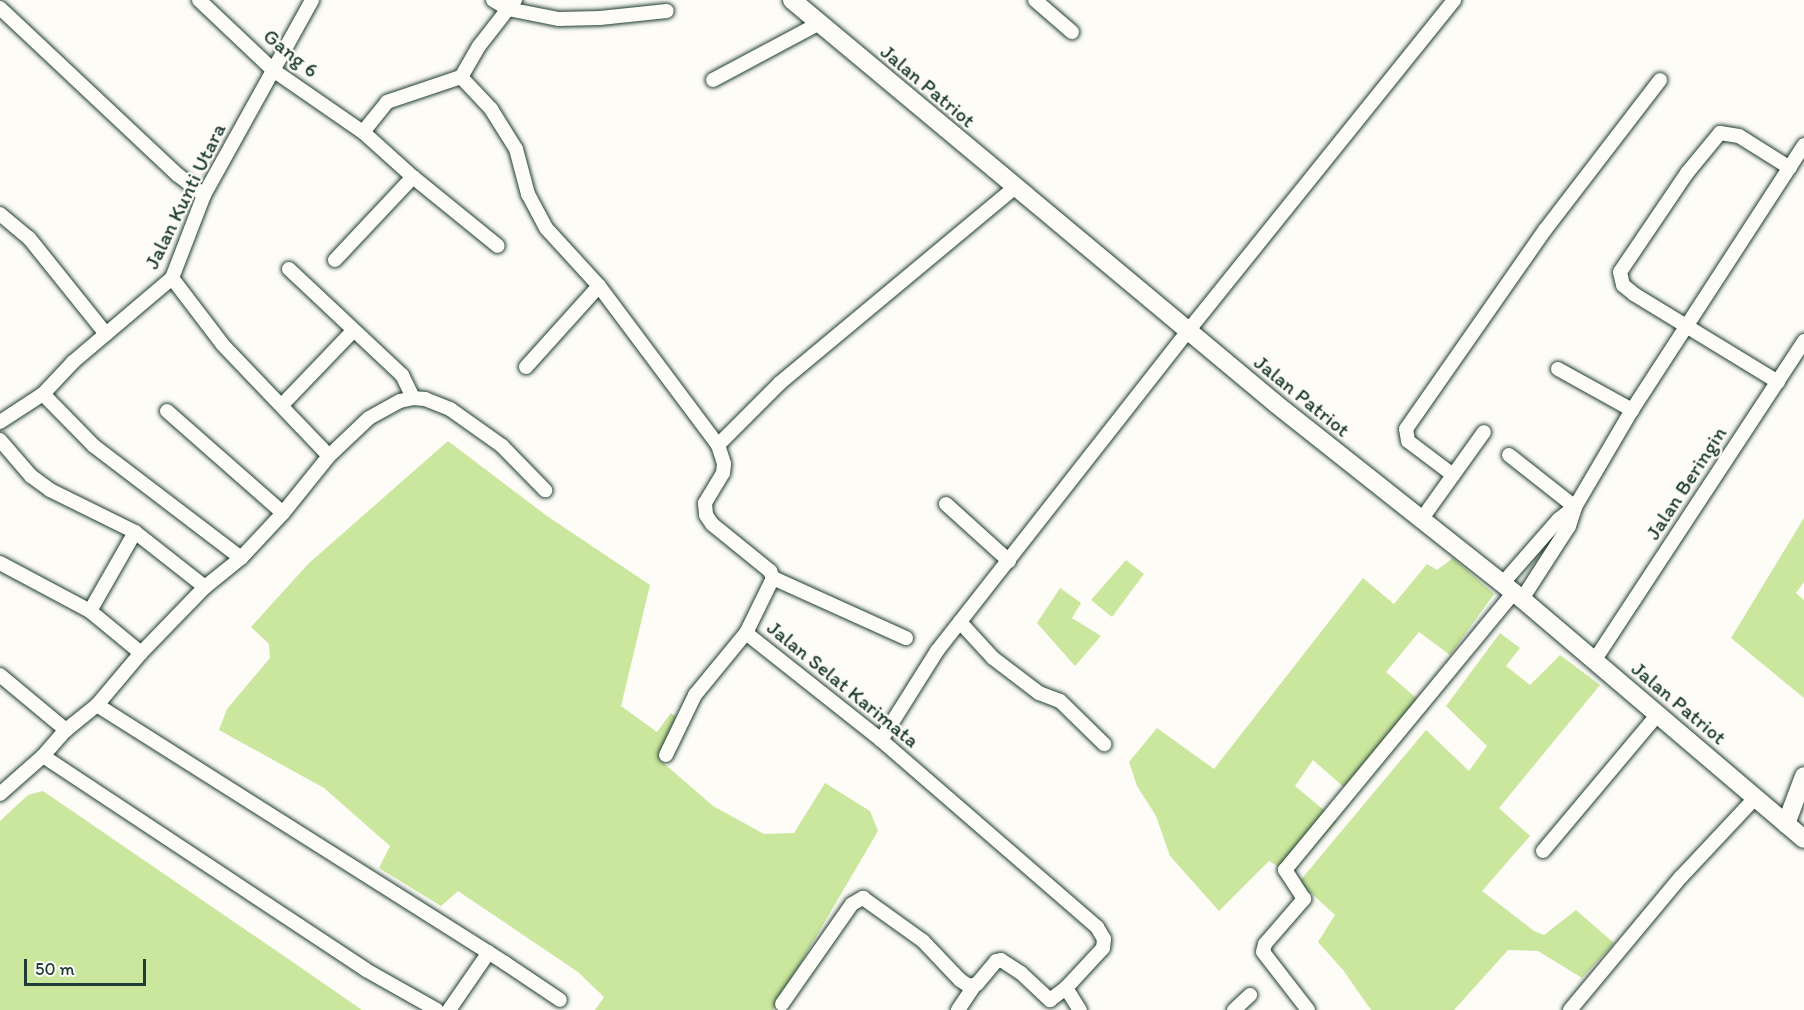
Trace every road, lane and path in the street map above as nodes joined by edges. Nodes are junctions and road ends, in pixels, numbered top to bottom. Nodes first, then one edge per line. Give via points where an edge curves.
1 (199, 0) edge
2 (312, 0) edge
3 (493, 0) edge
4 (792, 0) edge
5 (1035, 0) edge
6 (1454, 0) edge
7 (511, 4) edge
8 (0, 8) edge
9 (667, 11) dead end
10 (818, 24) junction
11 (1072, 32) dead end
12 (273, 70) junction
13 (461, 77) junction
14 (713, 80) dead end
15 (1660, 80) dead end
16 (363, 132) junction
17 (1804, 145) edge
18 (1790, 168) junction
19 (413, 177) junction
20 (1014, 188) junction
21 (204, 195) junction
22 (0, 214) edge
23 (498, 246) dead end
24 (335, 260) dead end
25 (289, 268) dead end
26 (172, 278) junction
27 (599, 286) junction
28 (1685, 326) junction
29 (353, 331) junction
30 (1188, 331) junction
31 (106, 334) junction
32 (1804, 341) edge
33 (526, 367) dead end
34 (1558, 369) dead end
35 (1778, 382) junction
36 (43, 394) junction
37 (413, 398) junction
38 (282, 405) junction
39 (1632, 410) junction
40 (167, 411) dead end
41 (0, 422) edge
42 (1484, 432) dead end
43 (0, 440) edge
44 (718, 445) junction
45 (1509, 455) dead end
46 (329, 456) junction
47 (1453, 475) junction
48 (545, 490) dead end
49 (946, 504) dead end
50 (1575, 507) junction
51 (283, 513) junction
52 (1424, 516) junction
53 (135, 532) junction
54 (241, 558) junction
55 (1009, 561) junction
56 (0, 563) edge
57 (773, 578) junction
58 (205, 587) junction
59 (1515, 589) junction
60 (90, 611) junction
61 (960, 622) junction
62 (746, 633) junction
63 (906, 638) dead end
64 (141, 653) junction
65 (1598, 655) junction
66 (0, 675) edge
67 (97, 705) junction
68 (1658, 714) junction
69 (66, 730) junction
70 (881, 740) junction
71 (1104, 744) dead end
72 (43, 756) junction
73 (666, 756) dead end
74 (1804, 777) edge
75 (0, 794) edge
76 (1756, 797) junction
77 (1786, 824) junction
78 (1804, 839) edge
79 (1543, 851) dead end
80 (489, 952) junction
81 (974, 986) junction
82 (1066, 988) junction
83 (1250, 995) dead end
84 (560, 1000) dead end
85 (782, 1004) dead end
86 (1045, 1005) edge
87 (437, 1010) edge
88 (449, 1010) edge
89 (958, 1010) edge
90 (1080, 1010) edge
91 (1234, 1010) edge
92 (1308, 1010) edge
93 (1570, 1010) edge

1 - 12 street, Gang 6
2 - 12 street, Jalan Kunti Utara
3 - 7 street
4 - 10 street, Jalan Patriot
5 - 11 street
6 - 30 street
7 - 9 street via 559,18
7 - 13 street
8 - 21 street
10 - 14 street
10 - 20 street, Jalan Patriot
12 - 16 street, Gang 6
12 - 21 street, Jalan Kunti Utara
13 - 16 street via 387,102
13 - 27 street via 491,109 516,149 528,194 546,228
15 - 47 street via 1538,239 1406,429 1408,441
16 - 19 street, Gang 6
17 - 18 street
18 - 28 street
18 - 28 street via 1739,136 1720,133 1687,173 1622,268 1623,285
19 - 23 street, Gang 6
19 - 24 street
20 - 30 street, Jalan Patriot
20 - 44 street via 780,383
21 - 26 street, Jalan Kunti Utara
22 - 31 street via 29,238
25 - 29 street
26 - 31 street, Jalan Kunti Utara
26 - 38 street via 223,345
27 - 33 street
27 - 44 street
28 - 35 street
28 - 39 street
29 - 37 street via 402,375
29 - 38 street
30 - 52 street, Jalan Patriot
30 - 55 street
31 - 36 street, Jalan Kunti Utara
32 - 35 street, Jalan Beringin
34 - 39 street
35 - 65 street, Jalan Beringin
36 - 41 street, Jalan Kunti Utara
36 - 54 street via 94,446
37 - 46 street via 369,418
37 - 48 street via 450,409 502,446
38 - 46 street
39 - 50 street
40 - 51 street
42 - 47 street
43 - 53 street via 50,490
44 - 57 street via 723,473 705,503 706,515 770,571
45 - 50 street
46 - 51 street
47 - 52 street
49 - 55 street
50 - 59 street via 1559,519
50 - 59 street via 1569,526
51 - 54 street
52 - 59 street, Jalan Patriot
53 - 58 street
53 - 60 street
54 - 58 street
55 - 61 street
56 - 60 street
57 - 62 street, Jalan Selat Karimata
57 - 63 street
58 - 64 street
59 - 65 street, Jalan Patriot
59 - 92 street via 1285,870 1304,899 1265,944 1263,952
60 - 64 street
61 - 70 street
61 - 71 street via 993,658 1039,693 1060,701
62 - 70 street, Jalan Selat Karimata
62 - 73 street via 694,695
64 - 67 street
65 - 68 street, Jalan Patriot
66 - 69 street
67 - 69 street
67 - 80 street
68 - 76 street, Jalan Patriot
68 - 79 street
69 - 72 street
70 - 82 street, Jalan Selat Karimata via 1097,927 1104,939 1103,948
72 - 75 street
72 - 87 street via 366,970
74 - 77 street
76 - 77 street, Jalan Patriot
76 - 93 street via 1682,877
77 - 78 street, Jalan Patriot
80 - 84 street
80 - 88 street
81 - 85 street via 960,980 923,941 863,898 852,903
81 - 86 street via 996,961 1005,960
81 - 89 street
82 - 86 street
82 - 90 street
83 - 91 street

